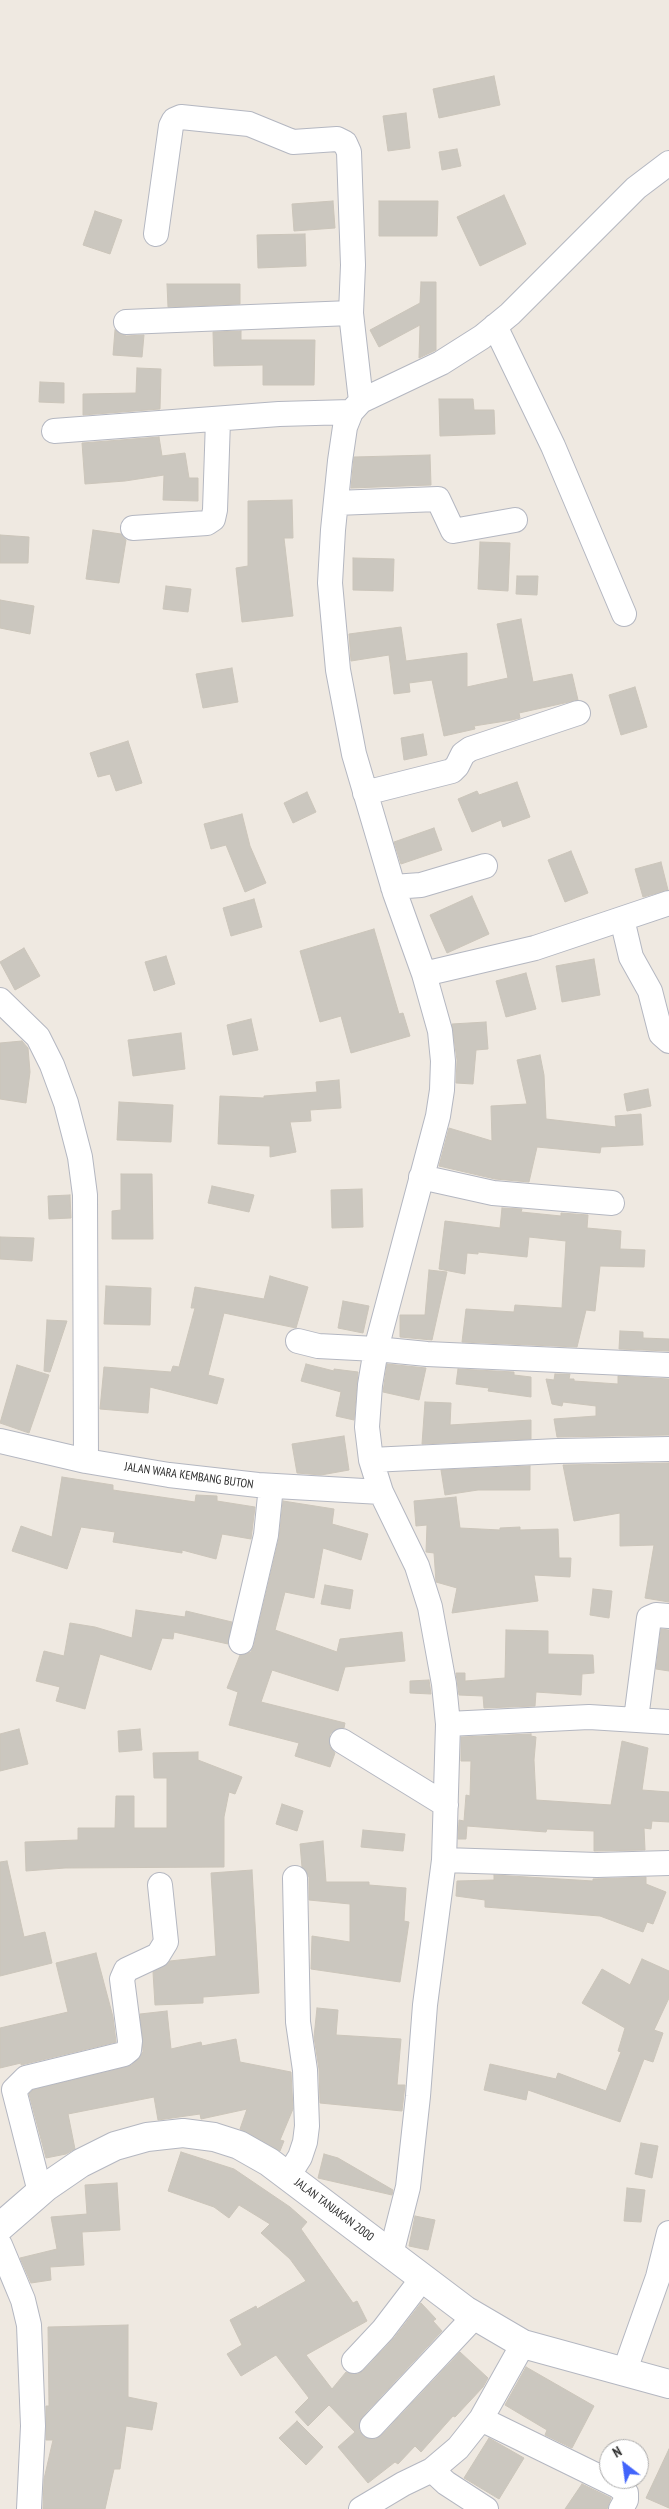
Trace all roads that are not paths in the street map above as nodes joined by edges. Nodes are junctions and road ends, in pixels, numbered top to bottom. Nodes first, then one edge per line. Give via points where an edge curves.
1 (669, 163) edge
2 (156, 234) dead end
3 (351, 313) junction
4 (126, 322) dead end
5 (495, 326) junction
6 (356, 407) junction
7 (218, 420) junction
8 (54, 431) dead end
9 (336, 503) junction
10 (515, 520) dead end
11 (133, 528) dead end
12 (624, 614) dead end
13 (578, 713) dead end
14 (365, 793) junction
15 (485, 866) dead end
16 (394, 887) junction
17 (669, 903) edge
18 (622, 919) junction
19 (424, 974) junction
20 (0, 1000) edge
21 (11, 1021) edge
22 (669, 1041) edge
23 (422, 1177) junction
24 (612, 1203) dead end
25 (298, 1341) dead end
26 (376, 1348) junction
27 (669, 1365) edge
28 (0, 1441) edge
29 (669, 1449) edge
30 (371, 1460) junction
31 (86, 1461) junction
32 (271, 1486) junction
33 (381, 1492) junction
34 (669, 1616) edge
35 (241, 1642) dead end
36 (636, 1719) junction
37 (669, 1722) edge
38 (448, 1724) junction
39 (342, 1741) dead end
40 (446, 1805) junction
41 (444, 1860) junction
42 (669, 1863) edge
43 (295, 1878) dead end
44 (160, 1885) dead end
45 (288, 2176) junction
46 (40, 2192) junction
47 (0, 2227) edge
48 (669, 2233) edge
49 (0, 2245) edge
50 (391, 2254) junction
51 (422, 2278) junction
52 (475, 2316) junction
53 (523, 2344) junction
54 (354, 2361) dead end
55 (624, 2373) junction
56 (669, 2384) edge
57 (481, 2418) junction
58 (372, 2426) dead end
59 (432, 2470) junction
60 (29, 2509) edge
61 (361, 2509) edge
62 (486, 2509) edge
63 (621, 2509) edge

1 - 5 street via 636,188
2 - 3 street via 174,120 181,117 249,124 293,142 337,139 345,142 349,152 353,265
3 - 4 street
3 - 6 street
5 - 6 street via 441,363
5 - 12 street via 553,446
6 - 7 street
6 - 9 street via 345,427
7 - 8 street
7 - 11 street via 213,519 207,523
9 - 10 street via 438,500 453,530
9 - 14 street via 330,583 334,628 346,716
13 - 14 street via 470,749 452,771
14 - 16 street
15 - 16 street via 420,884
16 - 19 street
17 - 18 street
18 - 19 street via 535,948
18 - 22 street via 631,957 650,991 660,1034
19 - 23 street via 440,1031 443,1071 438,1116
20 - 21 street
21 - 31 street via 38,1037 52,1065 66,1103 82,1166 86,1231
23 - 24 street via 493,1192
23 - 26 street
25 - 26 street via 318,1346
26 - 27 street via 512,1359
26 - 30 street via 367,1427
28 - 31 street, JALAN WARA KEMBANG BUTON
29 - 30 street via 558,1450
30 - 33 street
31 - 32 street, JALAN WARA KEMBANG BUTON via 169,1475
32 - 33 street, JALAN WARA KEMBANG BUTON
32 - 35 street via 266,1535
33 - 38 street via 417,1566 430,1607
34 - 36 street via 649,1618
36 - 37 street
36 - 38 street via 589,1717
38 - 40 street
39 - 40 street
40 - 41 street
41 - 42 street
41 - 50 street via 425,2005 408,2187
43 - 45 street via 298,2022 308,2126 300,2157
44 - 46 street via 166,1942 158,1955 126,1970 122,1979 129,2050 124,2054 26,2078 14,2090
45 - 46 street, JALAN TANJAKAN 2000 via 239,2145 214,2137 183,2133 147,2137 115,2146 81,2163
45 - 50 street, JALAN TANJAKAN 2000
46 - 47 street, JALAN TANJAKAN 2000
48 - 55 street via 658,2277
49 - 60 street via 23,2300 29,2325 33,2426
50 - 51 street, JALAN TANJAKAN 2000
51 - 52 street, JALAN TANJAKAN 2000
51 - 54 street via 383,2330
52 - 53 street, JALAN TANJAKAN 2000
52 - 58 street
53 - 55 street, JALAN TANJAKAN 2000
53 - 57 street
55 - 56 street, JALAN TANJAKAN 2000
57 - 59 street via 458,2448
57 - 63 street via 618,2486 626,2493
59 - 61 street
59 - 62 street via 452,2488

